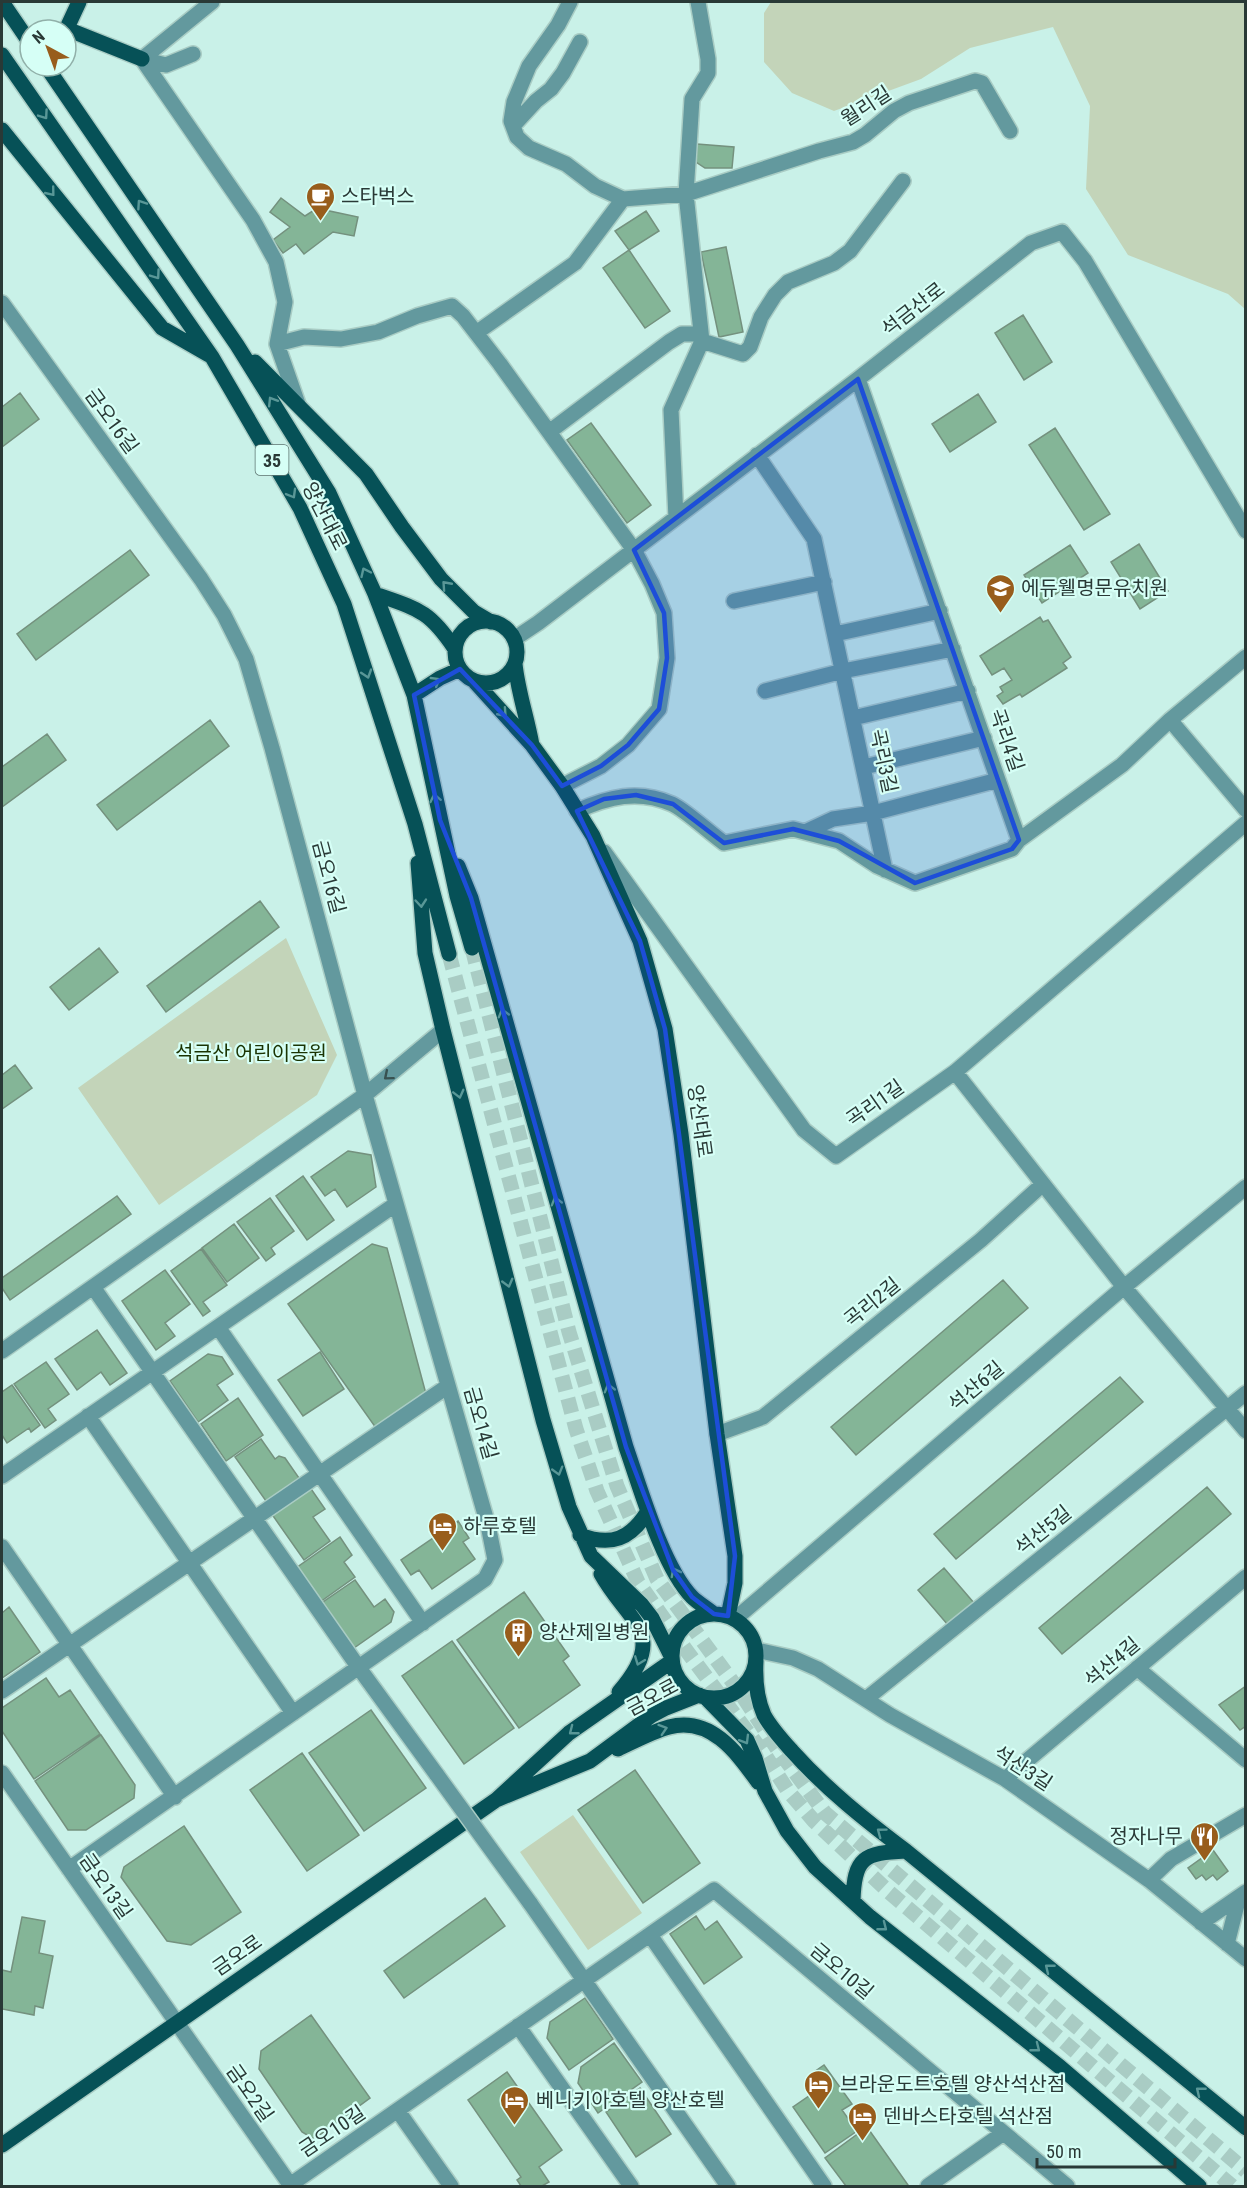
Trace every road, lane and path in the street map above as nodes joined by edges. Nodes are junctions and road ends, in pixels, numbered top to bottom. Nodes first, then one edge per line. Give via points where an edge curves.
1 (2, 2) edge
2 (80, 2) edge
3 (212, 2) edge
4 (570, 2) edge
5 (698, 2) edge
6 (73, 18) edge
7 (18, 25) edge
8 (78, 34) edge
9 (580, 42) dead end
10 (193, 54) dead end
11 (2, 55) edge
12 (142, 59) junction
13 (54, 78) edge
14 (513, 126) junction
15 (2, 130) edge
16 (1010, 131) dead end
17 (903, 180) dead end
18 (686, 194) junction
19 (623, 198) junction
20 (2, 303) edge
21 (476, 333) junction
22 (701, 338) junction
23 (277, 344) junction
24 (237, 345) junction
25 (212, 357) junction
26 (858, 379) junction
27 (298, 404) junction
28 (549, 432) junction
29 (757, 455) junction
30 (676, 518) junction
31 (1245, 531) edge
32 (634, 550) junction
33 (824, 582) junction
34 (375, 594) junction
35 (734, 601) dead end
36 (940, 611) junction
37 (491, 622) junction
38 (835, 634) junction
39 (514, 639) junction
40 (455, 649) junction
41 (953, 649) junction
42 (1245, 657) edge
43 (514, 664) junction
44 (460, 669) junction
45 (843, 672) junction
46 (475, 682) junction
47 (765, 691) dead end
48 (968, 691) junction
49 (414, 695) junction
50 (853, 718) junction
51 (1170, 720) junction
52 (984, 738) junction
53 (532, 745) junction
54 (864, 768) junction
55 (998, 780) junction
56 (562, 786) junction
57 (1245, 810) edge
58 (577, 811) junction
59 (873, 813) junction
60 (440, 820) junction
61 (415, 824) junction
62 (1245, 824) edge
63 (806, 832) junction
64 (593, 836) junction
65 (1019, 840) junction
66 (885, 870) junction
67 (472, 948) tunnel mouth
68 (449, 954) tunnel mouth
69 (443, 1030) junction
70 (955, 1072) junction
71 (365, 1095) junction
72 (1043, 1184) junction
73 (1245, 1187) edge
74 (396, 1204) junction
75 (93, 1287) junction
76 (1124, 1287) junction
77 (218, 1327) junction
78 (2, 1351) edge
79 (151, 1373) junction
80 (448, 1386) junction
81 (1245, 1393) edge
82 (1227, 1409) junction
83 (87, 1416) junction
84 (1245, 1431) edge
85 (717, 1434) junction
86 (320, 1474) junction
87 (2, 1476) edge
88 (648, 1511) junction
89 (254, 1519) junction
90 (580, 1535) junction
91 (2, 1547) edge
92 (591, 1556) junction
93 (189, 1563) junction
94 (1245, 1577) edge
95 (726, 1616) junction
96 (423, 1623) junction
97 (69, 1645) junction
98 (756, 1655) junction
99 (672, 1660) junction
100 (359, 1668) junction
101 (1137, 1668) junction
102 (2, 1691) edge
103 (703, 1696) junction
104 (866, 1699) junction
105 (602, 1710) junction
106 (294, 1713) junction
107 (1245, 1760) edge
108 (590, 1761) junction
109 (2, 1773) edge
110 (1005, 1779) junction
111 (765, 1791) junction
112 (175, 1797) junction
113 (496, 1800) junction
114 (1245, 1815) edge
115 (906, 1851) junction
116 (69, 1869) junction
117 (1149, 1880) junction
118 (1242, 1894) edge
119 (853, 1901) junction
120 (1201, 1923) junction
121 (650, 1935) junction
122 (1227, 1944) junction
123 (1245, 1959) edge
124 (583, 1982) junction
125 (175, 2024) junction
126 (518, 2026) junction
127 (398, 2111) junction
128 (1245, 2128) edge
129 (1002, 2134) junction
130 (2, 2145) edge
131 (290, 2186) edge
132 (451, 2187) edge
133 (632, 2187) edge
134 (728, 2187) edge
135 (824, 2187) edge
136 (928, 2187) edge
137 (1066, 2187) edge
138 (1199, 2187) edge

1 - 7 main road
2 - 6 main road
3 - 12 street
4 - 14 street via 525,75 514,102
5 - 18 street via 708,73 692,99
8 - 12 main road
9 - 14 street via 551,89
10 - 12 street via 166,65
11 -> 25 main road, 양산대로 / 35
12 - 23 street via 253,220 276,262 285,302
24 -> 13 main road, 양산대로 / 35
14 - 19 street, 월리길 via 517,137 529,148 566,164 595,186
15 -> 25 main road via 162,328
16 - 18 street, 월리길 via 982,83 975,81 909,103 853,142
17 - 22 street via 850,251 834,263 788,282 775,295 743,354
18 - 19 street, 월리길
18 - 22 street
19 - 21 street via 575,263
20 - 71 street, 금오16길 via 201,579 246,659
21 - 23 street via 452,306 378,332 341,339 304,337
21 - 28 street
22 - 28 street via 682,334 669,342
22 - 30 street via 671,410
23 - 27 street
24 - 27 main road
34 -> 24 main road, 양산대로 / 35 via 329,493
25 -> 61 main road, 양산대로 / 35 via 300,508 344,604
26 - 29 street, 석금산로
26 - 31 street, 석금산로 via 1031,243 1062,232 1085,261
26 - 36 street, 곡리4길
37 -> 27 main road via 474,612 441,579 366,474
28 - 32 street
29 - 30 street, 석금산로
29 - 33 street, 곡리3길 via 814,539
30 - 32 street, 석금산로
32 - 39 street, 석금산로
32 - 56 street via 664,613 667,658 659,709 628,744 601,766
33 - 35 street
33 - 38 street, 곡리3길
34 - 40 main road via 426,613
34 - 49 main road, 양산대로 / 35
36 - 38 street
36 - 41 street, 곡리4길
37 - 39 main road via 501,625
37 - 40 main road via 472,625 458,639
38 - 45 street, 곡리3길
39 - 43 main road
40 - 44 main road
41 - 45 street
41 - 48 street, 곡리4길
42 - 51 street
43 - 46 main road via 503,679
43 - 53 main road
44 - 46 main road
49 -> 44 main road
45 - 47 street
45 - 50 street, 곡리3길
46 -> 53 main road, 양산대로
48 - 50 street
48 - 52 street, 곡리4길
60 -> 49 main road, 양산대로 / 35
50 - 54 street, 곡리3길
51 - 57 street
51 - 65 street via 1122,765
52 - 54 street
52 - 55 street, 곡리4길
53 - 56 main road, 양산대로
54 - 59 street, 곡리3길
55 - 59 street
55 - 65 street, 곡리4길
56 - 58 main road, 양산대로
58 - 63 street, 곡리3길 via 604,799 636,795 673,804 724,843 793,829
58 - 64 main road, 양산대로
59 - 63 street, 곡리3길 via 833,819
59 - 66 street
60 - 67 main road, 양산대로 / 35
88 -> 60 main road via 626,1448 471,898
61 - 68 main road, 양산대로 / 35
61 -> 69 main road via 425,953
62 - 70 street, 곡리1길
63 - 66 street via 839,841
64 - 70 street, 곡리1길 via 804,1130 836,1156
64 - 85 main road, 양산대로 via 640,940 665,1029
65 - 66 street via 1012,849 915,883
69 -> 71 street
69 -> 90 main road via 543,1420
70 - 72 street
71 - 74 street, 금오14길
71 - 75 street
72 - 76 street
72 - 85 street, 곡리2길 via 981,1240 764,1417
73 - 76 street, 석산6길
74 - 77 street
74 - 80 street, 금오14길
75 - 78 street
75 - 79 street
76 - 82 street
76 - 95 street, 석산6길
77 - 79 street
77 - 86 street
79 - 83 street
79 - 89 street
80 - 86 street
80 - 96 street, 금오14길 via 495,1560 485,1579
81 - 82 street, 석산5길
82 - 84 street
82 - 104 street, 석산5길
83 - 87 street
83 - 93 street
85 - 95 main road, 양산대로 via 735,1556 735,1583
86 - 89 street
86 - 96 street
88 - 90 main road via 621,1538 594,1540
95 -> 88 main road via 692,1597 682,1584
89 - 93 street
89 - 100 street
90 - 92 main road
91 - 97 street
92 - 99 main road via 642,1605
92 -> 105 main road via 609,1588 634,1618 643,1644 636,1669
93 - 97 street
93 - 106 street
94 - 101 street, 석산4길
95 - 98 main road via 748,1632
95 - 99 main road via 700,1616 688,1622 673,1645
96 - 100 street, 금오14길
97 - 102 street
97 - 112 street
98 - 103 main road via 752,1674 744,1685 720,1698
98 - 104 street, 석산3길 via 793,1658
115 -> 98 main road via 808,1769 778,1735 764,1716 757,1696
99 - 103 main road via 681,1682
99 - 105 main road, 금오로
100 - 106 street, 금오14길
100 - 124 street, bridge
101 - 107 street
101 - 110 street, 석산4길
103 - 108 main road, 금오로 via 651,1716
103 -> 111 main road via 747,1740
104 - 110 street, 석산3길
105 -> 113 main road, 금오로 via 569,1733
106 - 112 street, 금오14길
108 -> 111 main road via 657,1731 686,1725 722,1738
108 - 113 main road, 금오로
109 - 116 street, 금오13길
110 - 117 street, 석산3길
111 - 119 main road via 787,1830 815,1867
112 - 116 street, 금오14길
113 - 125 main road, 금오로
114 - 117 street via 1171,1859
115 - 119 main road via 878,1852 861,1864 855,1873
128 -> 115 main road
116 - 125 street, 금오13길
117 - 120 street, 석산3길
118 - 120 street
118 - 122 street
119 -> 138 main road via 1060,2067
120 - 122 street, 석산3길
121 - 124 street, 금오10길
121 - 129 street, 금오10길 via 714,1890
121 - 135 street
122 - 123 street, 석산3길
124 - 126 street, 금오10길
124 - 134 street
125 - 130 main road, 금오로
125 - 131 street, 금오2길
126 - 127 street, 금오10길
126 - 133 street
127 - 131 street, 금오10길
127 - 132 street
129 - 136 street
129 - 137 street, 금오10길

